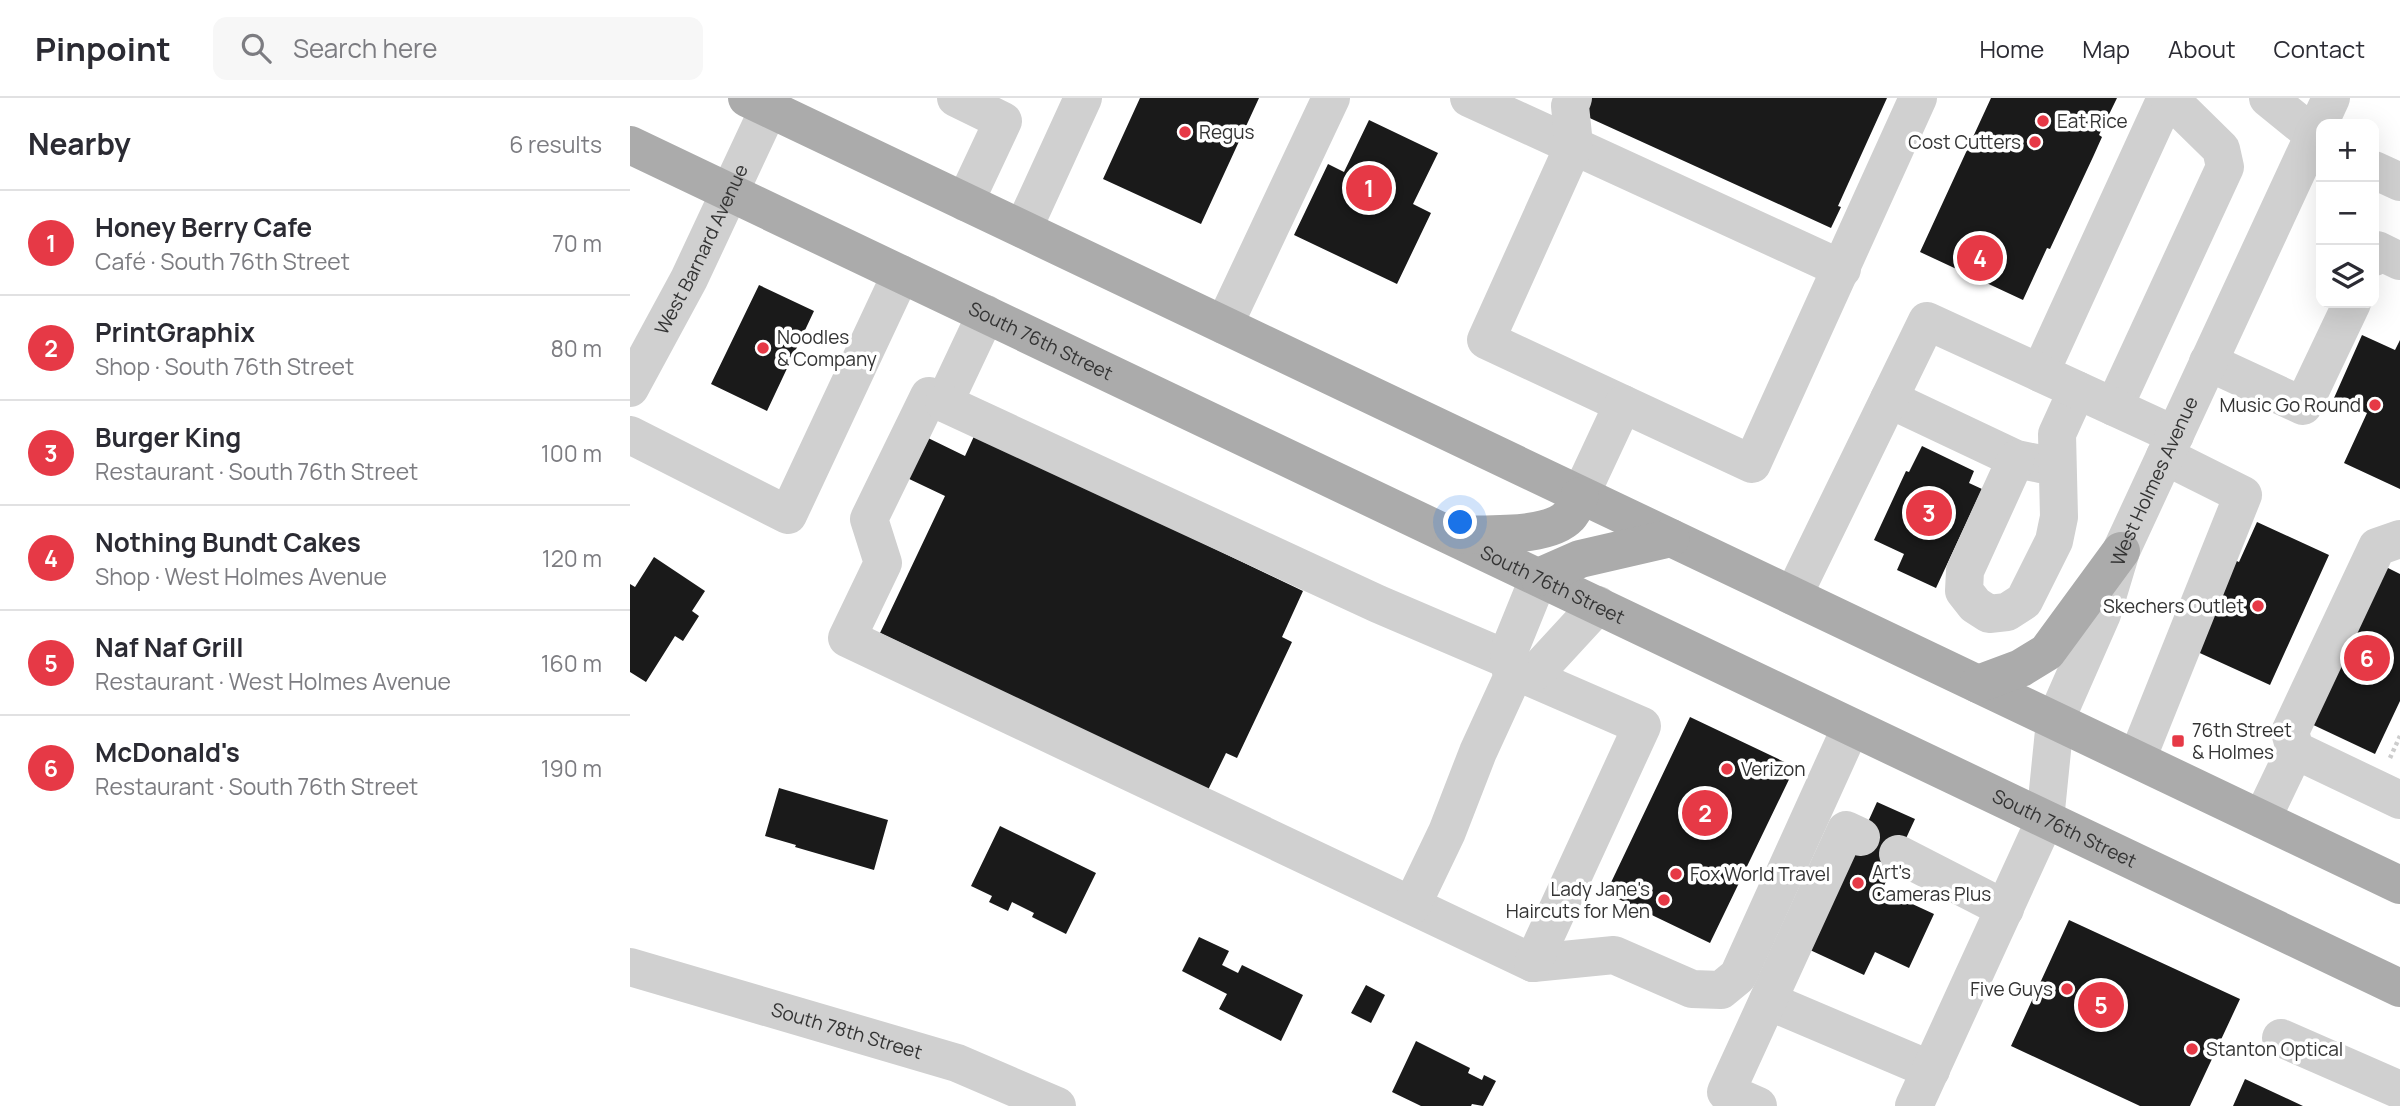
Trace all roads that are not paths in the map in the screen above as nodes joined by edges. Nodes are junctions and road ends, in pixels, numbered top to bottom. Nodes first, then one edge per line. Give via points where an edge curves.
1 (956, 98) edge
2 (1083, 98) edge
3 (1331, 98) edge
4 (1469, 98) edge
5 (1573, 98) edge
6 (1918, 98) edge
7 (2168, 98) edge
8 (2268, 98) edge
9 (2331, 98) edge
10 (758, 103) edge
11 (1009, 109) edge
12 (2324, 119) edge
13 (2316, 138) edge
14 (2316, 141) edge
15 (630, 145) edge
16 (1574, 145) junction
17 (2379, 172) edge
18 (2400, 182) edge
19 (729, 192) junction
20 (965, 202) junction
21 (1023, 229) junction
22 (2379, 251) edge
23 (2400, 261) edge
24 (1842, 269) junction
25 (901, 274) junction
26 (2350, 308) edge
27 (986, 314) junction
28 (1224, 325) junction
29 (2208, 362) junction
30 (2040, 373) junction
31 (630, 388) edge
32 (2077, 390) junction
33 (1889, 399) junction
34 (944, 403) junction
35 (1623, 404) junction
36 (2114, 407) junction
37 (630, 435) edge
38 (2170, 445) junction
39 (2016, 458) junction
40 (2056, 468) junction
41 (1580, 496) junction
42 (1451, 535) junction
43 (1671, 538) junction
44 (2400, 539) edge
45 (2121, 551) junction
46 (1539, 577) junction
47 (1793, 596) junction
48 (1598, 605) junction
49 (1516, 671) junction
50 (1978, 684) junction
51 (2055, 721) junction
52 (1852, 727) junction
53 (2295, 750) junction
54 (2137, 759) junction
55 (2400, 800) edge
56 (2262, 819) junction
57 (2045, 820) junction
58 (1861, 837) dead end
59 (1898, 854) dead end
60 (2400, 885) edge
61 (1412, 905) junction
62 (2005, 909) junction
63 (1533, 963) junction
64 (630, 967) edge
65 (2400, 988) edge
66 (1768, 1001) junction
67 (2281, 1038) dead end
68 (1931, 1070) junction
69 (2400, 1090) edge
70 (1057, 1106) edge
71 (1759, 1106) edge
72 (1914, 1106) edge

1 - 11 street
2 - 21 street
3 - 28 street
4 - 16 street
5 - 16 street
6 - 24 street
7 - 30 street
7 - 36 street via 2221,149 2225,167
8 - 13 street
9 - 12 street, West Holmes Avenue
10 - 19 street, West Barnard Avenue
10 - 20 main road
11 - 20 street
14 - 29 street, West Holmes Avenue
15 - 19 main road, South 76th Street
16 - 24 street
16 - 35 street via 1486,340
17 - 18 street
19 - 25 main road, South 76th Street
19 - 31 street, West Barnard Avenue via 689,279
20 - 21 main road
21 - 28 main road
22 - 23 street
24 - 35 street via 1752,464
25 - 27 main road, South 76th Street
25 - 37 street via 788,515
26 - 29 street via 2302,406
27 - 34 street
27 - 42 main road, South 76th Street
28 - 41 main road
29 - 38 street, West Holmes Avenue
30 - 32 street
30 - 33 street via 1927,321
32 - 36 street
32 - 40 street via 2057,434
33 - 39 street
33 - 47 street
34 - 49 street
34 - 61 street via 929,396 869,519 883,563 847,638
35 - 41 street
36 - 38 street
38 - 45 street, West Holmes Avenue
38 - 54 street via 2243,495
39 - 40 street
39 - 40 street via 1965,571 1964,591 1989,614 2007,612 2024,601 2054,541 2059,517
41 - 42 main road via 1570,515 1554,526
41 - 43 main road
42 - 46 main road, South 76th Street
43 - 46 main road via 1580,559
43 - 47 main road
44 - 53 street via 2377,547 2290,732
45 - 50 main road via 2047,652 2021,668
45 - 51 street, West Holmes Avenue via 2102,614
46 - 48 main road, South 76th Street
46 - 49 street via 1511,646
47 - 50 main road
48 - 49 street via 1539,669
48 - 52 main road, South 76th Street
49 - 61 street
49 - 63 street via 1642,726
50 - 51 main road
51 - 54 main road
51 - 57 street, West Holmes Avenue
52 - 57 main road, South 76th Street
52 - 63 street via 1738,976 1721,990 1692,989 1614,955
53 - 55 street
53 - 56 street
54 - 56 main road
56 - 60 main road
57 - 62 street, West Holmes Avenue
57 - 65 main road, South 76th Street
58 - 66 street via 1846,830
59 - 62 street
61 - 63 street
62 - 68 street, West Holmes Avenue
64 - 70 street, South 78th Street via 957,1063
66 - 68 street
66 - 71 street via 1726,1092
67 - 69 street
68 - 72 street, West Holmes Avenue

